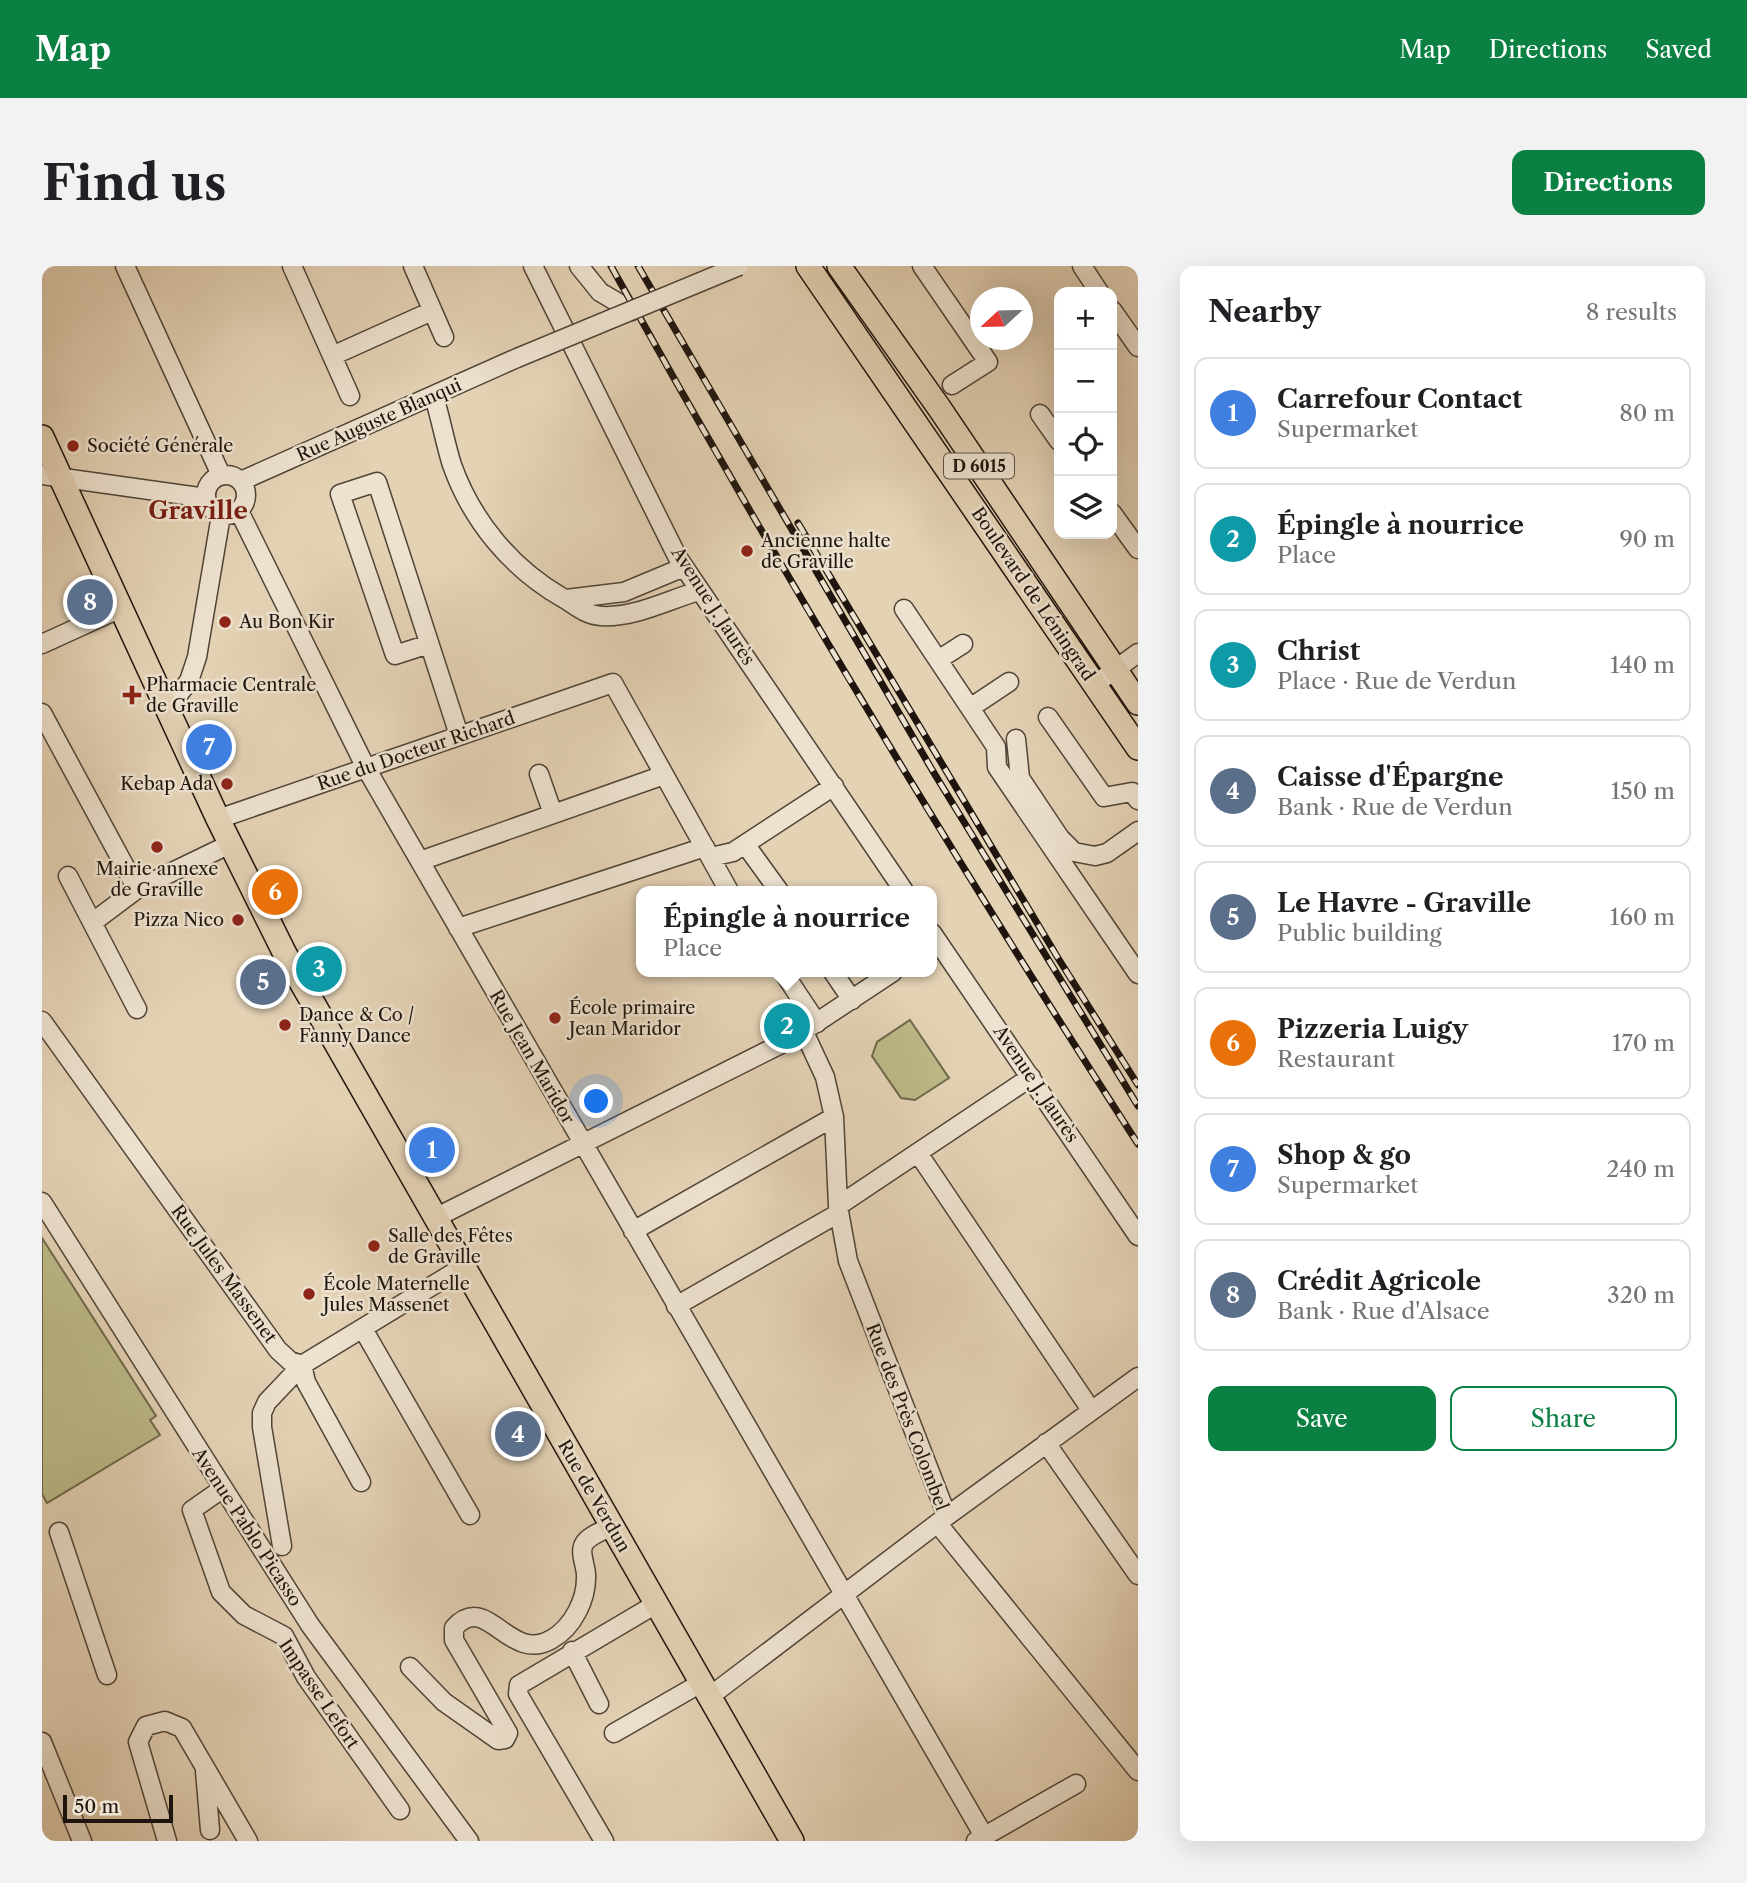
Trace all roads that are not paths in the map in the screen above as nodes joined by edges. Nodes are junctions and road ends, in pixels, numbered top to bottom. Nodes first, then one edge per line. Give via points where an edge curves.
1 (125, 266) edge
2 (292, 266) edge
3 (413, 266) edge
4 (533, 266) edge
5 (579, 266) edge
6 (739, 266) edge
7 (808, 266) edge
8 (839, 266) edge
9 (922, 266) edge
10 (1082, 268) edge
11 (1096, 287) edge
12 (432, 311) junction
13 (632, 311) junction
14 (1117, 317) edge
15 (444, 337) dead end
16 (1138, 347) edge
17 (332, 355) junction
18 (952, 385) dead end
19 (350, 396) dead end
20 (434, 397) junction
21 (1040, 414) dead end
22 (1054, 434) edge
23 (42, 437) edge
24 (51, 475) edge
25 (221, 475) junction
26 (241, 481) junction
27 (206, 498) junction
28 (230, 513) junction
29 (1117, 520) edge
30 (1138, 549) edge
31 (684, 566) junction
32 (699, 591) junction
33 (566, 599) junction
34 (121, 608) junction
35 (904, 609) dead end
36 (429, 644) junction
37 (963, 644) dead end
38 (42, 645) edge
39 (1138, 653) edge
40 (938, 660) junction
41 (1115, 669) junction
42 (1009, 682) dead end
43 (1094, 685) junction
44 (1138, 704) edge
45 (970, 708) junction
46 (167, 709) junction
47 (42, 713) edge
48 (1048, 717) dead end
49 (459, 735) junction
50 (1016, 739) dead end
51 (1138, 748) edge
52 (366, 768) junction
53 (539, 774) dead end
54 (664, 775) junction
55 (834, 786) junction
56 (1136, 794) edge
57 (554, 814) junction
58 (218, 819) junction
59 (1138, 831) edge
60 (230, 844) junction
61 (745, 844) junction
62 (708, 852) junction
63 (419, 861) junction
64 (68, 876) dead end
65 (726, 886) edge
66 (775, 886) edge
67 (901, 886) edge
68 (136, 889) junction
69 (93, 922) junction
70 (458, 928) junction
71 (937, 943) edge
72 (1138, 974) edge
73 (785, 977) edge
74 (836, 977) edge
75 (886, 977) edge
76 (852, 1000) junction
77 (137, 1009) dead end
78 (42, 1021) edge
79 (810, 1028) junction
80 (1031, 1077) junction
81 (834, 1117) junction
82 (582, 1144) junction
83 (918, 1153) junction
84 (42, 1202) edge
85 (839, 1210) junction
86 (435, 1218) junction
87 (633, 1231) junction
88 (1138, 1236) edge
89 (463, 1267) junction
90 (676, 1306) junction
91 (363, 1329) junction
92 (302, 1365) junction
93 (1138, 1377) edge
94 (1091, 1410) junction
95 (1046, 1443) junction
96 (361, 1482) dead end
97 (222, 1489) junction
98 (470, 1515) dead end
99 (942, 1520) junction
100 (611, 1526) junction
101 (59, 1532) dead end
102 (282, 1546) dead end
103 (1138, 1575) edge
104 (845, 1593) junction
105 (656, 1604) junction
106 (572, 1651) junction
107 (410, 1667) dead end
108 (107, 1675) dead end
109 (705, 1690) junction
110 (599, 1704) dead end
111 (614, 1733) dead end
112 (42, 1742) edge
113 (205, 1766) junction
114 (1138, 1771) edge
115 (1076, 1784) dead end
116 (400, 1811) dead end
117 (210, 1830) dead end
118 (980, 1839) edge
119 (82, 1841) edge
120 (167, 1841) edge
121 (248, 1841) edge
122 (468, 1841) edge
123 (604, 1841) edge
124 (792, 1841) edge

1 - 25 street
2 - 17 street
3 - 12 street
4 - 31 street, Avenue J. Jaurès
5 - 13 street via 600,292
6 - 13 street, Rue Auguste Blanqui, bridge
7 - 43 main road, Boulevard de Léningrad / D 6015
8 - 41 main road, Boulevard de Léningrad / D 6015
9 - 18 street via 988,362
10 - 11 street
12 - 15 street
12 - 17 street
13 - 20 street, Rue Auguste Blanqui, bridge
14 - 16 street
17 - 19 street
20 - 26 street, Rue Auguste Blanqui
20 - 33 street via 468,501 498,545 528,576
21 - 22 street
23 - 24 main road, Rue de Verdun
24 - 27 street
24 - 34 main road, Rue de Verdun
25 - 26 street
25 - 27 street via 209,483
26 - 28 street via 246,493
27 - 28 street via 209,507
28 - 46 street via 197,657 189,681
28 - 52 street, Rue Jean Maridor
29 - 30 street
31 - 32 street, Avenue J. Jaurès
31 - 33 street via 624,592
32 - 33 street via 621,615 598,616
32 - 55 street, Avenue J. Jaurès
34 - 38 street
34 - 46 main road, Rue de Verdun
35 - 40 street
36 - 36 street via 377,482 340,494 395,655
36 - 49 street
37 - 40 street
39 - 41 street
40 - 45 street
41 - 43 street
41 - 44 main road, Boulevard de Léningrad / D 6015
42 - 45 street
43 - 51 main road, Boulevard de Léningrad / D 6015
45 - 72 street via 996,747 997,767
46 - 58 main road, Rue de Verdun
47 - 68 street
48 - 56 street via 1104,797
49 - 52 street, Rue du Docteur Richard
49 - 54 street, Rue du Docteur Richard via 614,683
50 - 59 street via 1020,778 1074,852 1107,853
52 - 58 street, Rue du Docteur Richard
52 - 63 street, Rue Jean Maridor
53 - 57 street
54 - 57 street
54 - 62 street
55 - 61 street
55 - 67 street, Avenue J. Jaurès
57 - 63 street
58 - 60 main road, Rue de Verdun
60 - 68 street
60 - 86 main road, Rue de Verdun via 292,967
61 - 62 street via 733,852
61 - 66 street
62 - 65 street
62 - 70 street
63 - 70 street, Rue Jean Maridor
64 - 69 street
68 - 69 street
69 - 77 street
70 - 82 street, Rue Jean Maridor
71 - 80 street, Avenue J. Jaurès
73 - 79 street, Rue des Près Colombel
74 - 76 street
75 - 76 street
76 - 79 street
78 - 92 street, Rue Jules Massenet via 278,1350 290,1362
79 - 81 street, Rue des Près Colombel
79 - 82 street
80 - 83 street
80 - 88 street, Avenue J. Jaurès
81 - 85 street, Rue des Près Colombel
81 - 87 street
82 - 86 street
82 - 87 street, Rue Jean Maridor
83 - 85 street
83 - 94 street
84 - 97 street, Avenue Pablo Picasso
85 - 90 street
85 - 99 street, Rue des Près Colombel via 848,1261
86 - 89 main road, Rue de Verdun
87 - 90 street, Rue Jean Maridor
89 - 91 street
89 - 100 main road, Rue de Verdun
90 - 104 street, Rue Jean Maridor
91 - 92 street
91 - 98 street
92 - 96 street via 306,1382
92 - 102 street via 262,1413
93 - 94 street
94 - 95 street
95 - 99 street
95 - 103 street
97 - 116 street, Impasse Lefort via 192,1510 217,1584 244,1615 284,1636 306,1677
97 - 122 street, Avenue Pablo Picasso via 310,1625
99 - 104 street, Rue des Près Colombel
99 - 114 street
100 - 105 main road, Rue de Verdun
100 - 107 street via 585,1541 586,1575 580,1605 565,1630 550,1641 519,1642 481,1616 472,1615 454,1628 454,1640 508,1733 505,1739 498,1740 444,1702
101 - 108 street
104 - 109 street, Rue des Près Colombel
104 - 118 street, Rue Jean Maridor
105 - 106 street
105 - 109 main road, Rue de Verdun
106 - 110 street
106 - 123 street via 525,1679 518,1694
109 - 111 street, Rue des Près Colombel
109 - 124 main road, Rue de Verdun
112 - 119 street
113 - 117 street
113 - 120 street via 182,1728 172,1721 152,1723 140,1735 139,1750
113 - 121 street
115 - 118 street

